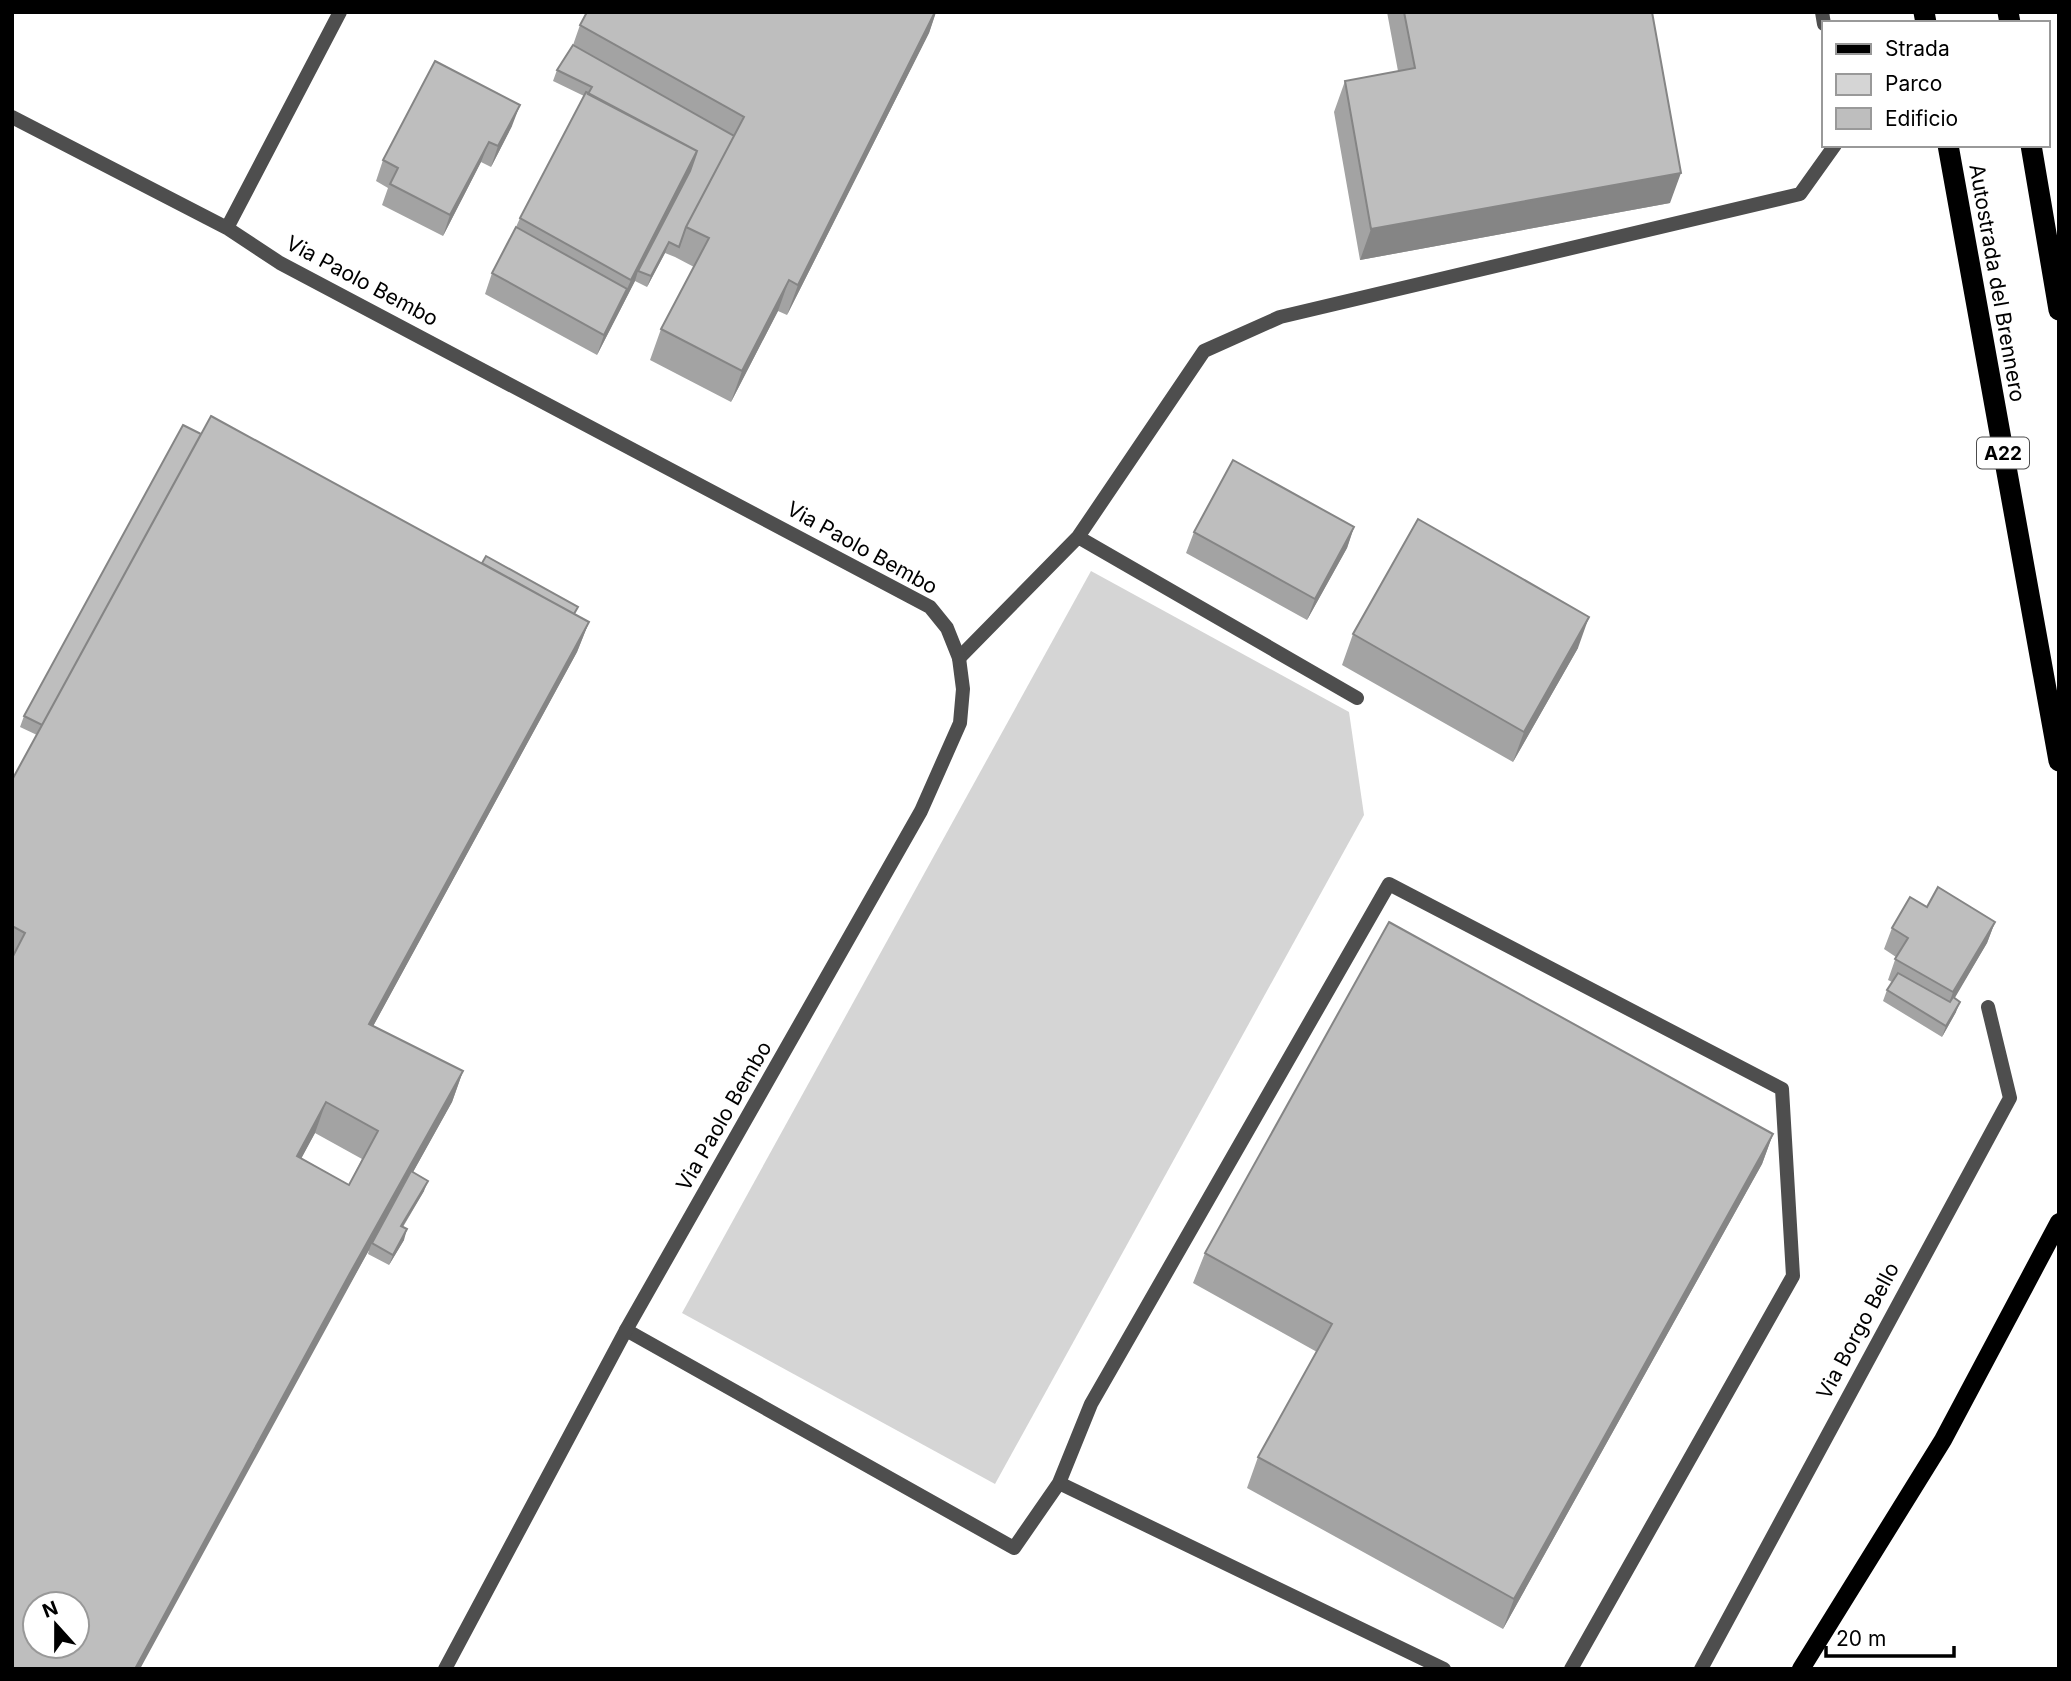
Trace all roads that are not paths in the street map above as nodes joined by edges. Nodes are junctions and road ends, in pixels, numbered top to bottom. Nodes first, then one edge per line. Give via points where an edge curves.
1 (340, 12) edge
2 (12, 117) edge
3 (1834, 147) edge
4 (1948, 147) edge
5 (2031, 147) edge
6 (227, 228) junction
7 (2059, 310) edge
8 (1078, 537) junction
9 (959, 658) junction
10 (1357, 698) dead end
11 (2059, 761) edge
12 (1988, 1007) dead end
13 (2059, 1222) edge
14 (626, 1331) junction
15 (1059, 1483) junction
16 (444, 1669) edge
17 (1444, 1669) edge
18 (1571, 1669) edge
19 (1701, 1669) edge
20 (1801, 1669) edge

1 - 6 street
2 - 6 street, Via Paolo Bembo
3 - 8 street via 1800,194 1280,317 1204,351
4 - 11 highway, Autostrada del Brennero / A22
5 - 7 highway
6 - 9 street, Via Paolo Bembo via 280,262 930,607 947,628
8 - 9 street
8 - 10 street
9 - 14 street, Via Paolo Bembo via 963,689 960,723 921,811
12 - 19 street, Via Borgo Bello via 2010,1098
13 - 20 main road via 1942,1440
14 - 15 street via 1014,1548
14 - 16 street, Via Paolo Bembo
15 - 17 street
15 - 18 street via 1091,1404 1389,884 1782,1089 1793,1276

